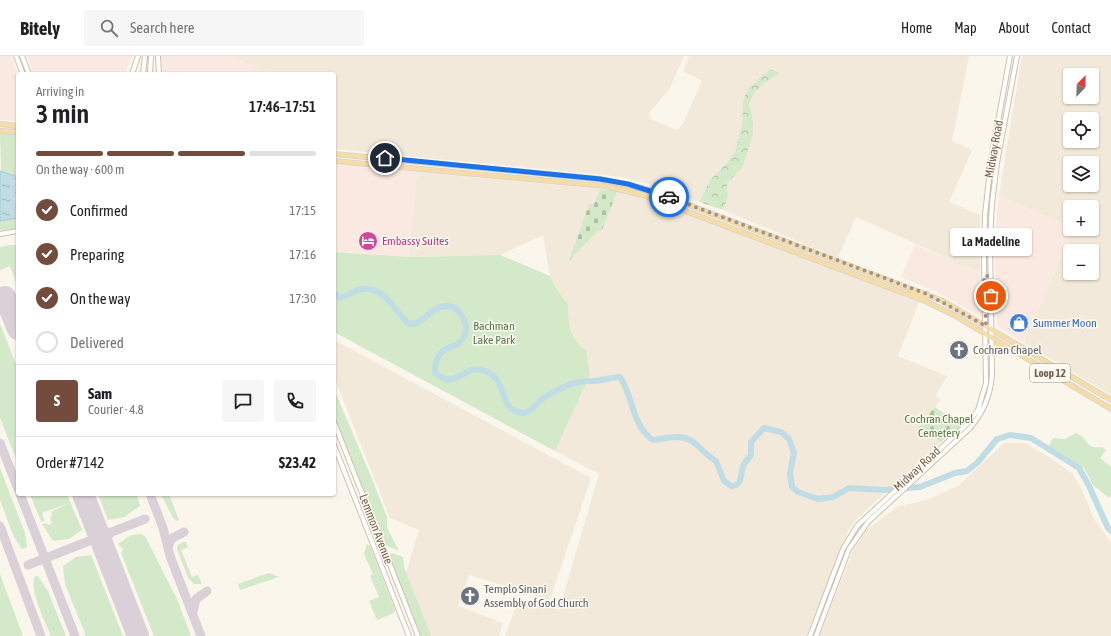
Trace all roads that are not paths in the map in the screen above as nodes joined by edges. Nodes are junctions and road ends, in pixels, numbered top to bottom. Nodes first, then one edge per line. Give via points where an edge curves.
1 (16, 56) edge
2 (22, 56) edge
3 (138, 56) edge
4 (145, 56) edge
5 (151, 56) edge
6 (158, 56) edge
7 (1010, 56) edge
8 (1017, 56) edge
9 (22, 72) edge
10 (28, 72) edge
11 (133, 72) edge
12 (143, 72) edge
13 (150, 72) edge
14 (159, 72) edge
15 (0, 124) edge
16 (16, 126) edge
17 (0, 131) edge
18 (16, 132) edge
19 (336, 154) edge
20 (404, 160) junction
21 (336, 161) edge
22 (423, 162) junction
23 (383, 166) junction
24 (422, 169) junction
25 (491, 169) junction
26 (548, 174) junction
27 (490, 175) junction
28 (600, 179) junction
29 (547, 180) junction
30 (598, 185) junction
31 (652, 190) junction
32 (650, 197) junction
33 (714, 214) junction
34 (711, 220) junction
35 (16, 231) edge
36 (0, 234) edge
37 (984, 239) junction
38 (990, 239) junction
39 (984, 276) junction
40 (990, 276) junction
41 (892, 281) junction
42 (889, 287) junction
43 (905, 293) junction
44 (927, 294) junction
45 (986, 326) junction
46 (992, 329) junction
47 (986, 334) junction
48 (991, 337) junction
49 (1004, 345) junction
50 (992, 354) junction
51 (985, 389) junction
52 (990, 390) junction
53 (1111, 400) edge
54 (1111, 409) edge
55 (336, 427) edge
56 (336, 450) edge
57 (939, 450) junction
58 (943, 453) junction
59 (360, 486) junction
60 (352, 489) junction
61 (409, 636) edge
62 (418, 636) edge
63 (810, 636) edge
64 (816, 636) edge

1 - 9 main road
2 - 10 main road
3 - 11 main road
4 - 12 main road
5 - 13 main road
6 - 14 main road
7 - 37 main road, Midway Road via 990,173
8 - 38 main road, Midway Road via 997,163
15 - 16 main road
17 - 18 main road
19 - 20 main road, Loop 12
20 - 22 main road, Loop 12
20 - 23 main road via 401,163 387,163
21 - 23 main road, Loop 12
22 - 24 main road
22 - 25 main road, Loop 12
23 - 24 main road, Loop 12
24 - 27 main road, Loop 12
25 - 26 main road, Loop 12
25 - 27 main road
26 - 28 main road, Loop 12
26 - 29 main road
27 - 29 main road, Loop 12
28 - 30 main road
28 - 31 main road, Loop 12
29 - 30 main road, Loop 12
30 - 32 main road, Loop 12
31 - 32 main road
31 - 33 main road, Loop 12
32 - 34 main road, Loop 12
33 - 34 main road
33 - 41 main road, Loop 12
34 - 42 main road, Loop 12
35 - 36 main road
37 - 38 main road
37 - 39 main road, Midway Road
38 - 40 main road, Midway Road
39 - 40 main road
39 - 45 main road, Midway Road
40 - 46 main road, Midway Road
41 - 42 main road
41 - 44 main road, Loop 12
42 - 43 main road, Loop 12
43 - 44 main road via 924,296
43 - 47 main road, Loop 12 via 940,307
44 - 45 main road, Loop 12
45 - 46 main road, Loop 12
45 - 47 main road, Midway Road
46 - 48 main road, Midway Road
46 - 53 main road, Loop 12
47 - 48 main road, Loop 12
47 - 51 main road, Midway Road
48 - 49 main road, Loop 12
48 - 50 main road, Midway Road
49 - 50 main road via 996,346
49 - 54 main road, Loop 12
50 - 52 main road, Midway Road
51 - 52 main road
51 - 57 main road, Midway Road via 973,417
52 - 58 main road, Midway Road via 976,421
55 - 59 main road, Lemmon Avenue
56 - 60 main road, Lemmon Avenue
57 - 58 main road
57 - 63 main road, Midway Road via 857,526 848,540
58 - 64 main road, Midway Road via 868,522 852,543
59 - 60 main road
59 - 62 main road, Lemmon Avenue
60 - 61 main road, Lemmon Avenue

